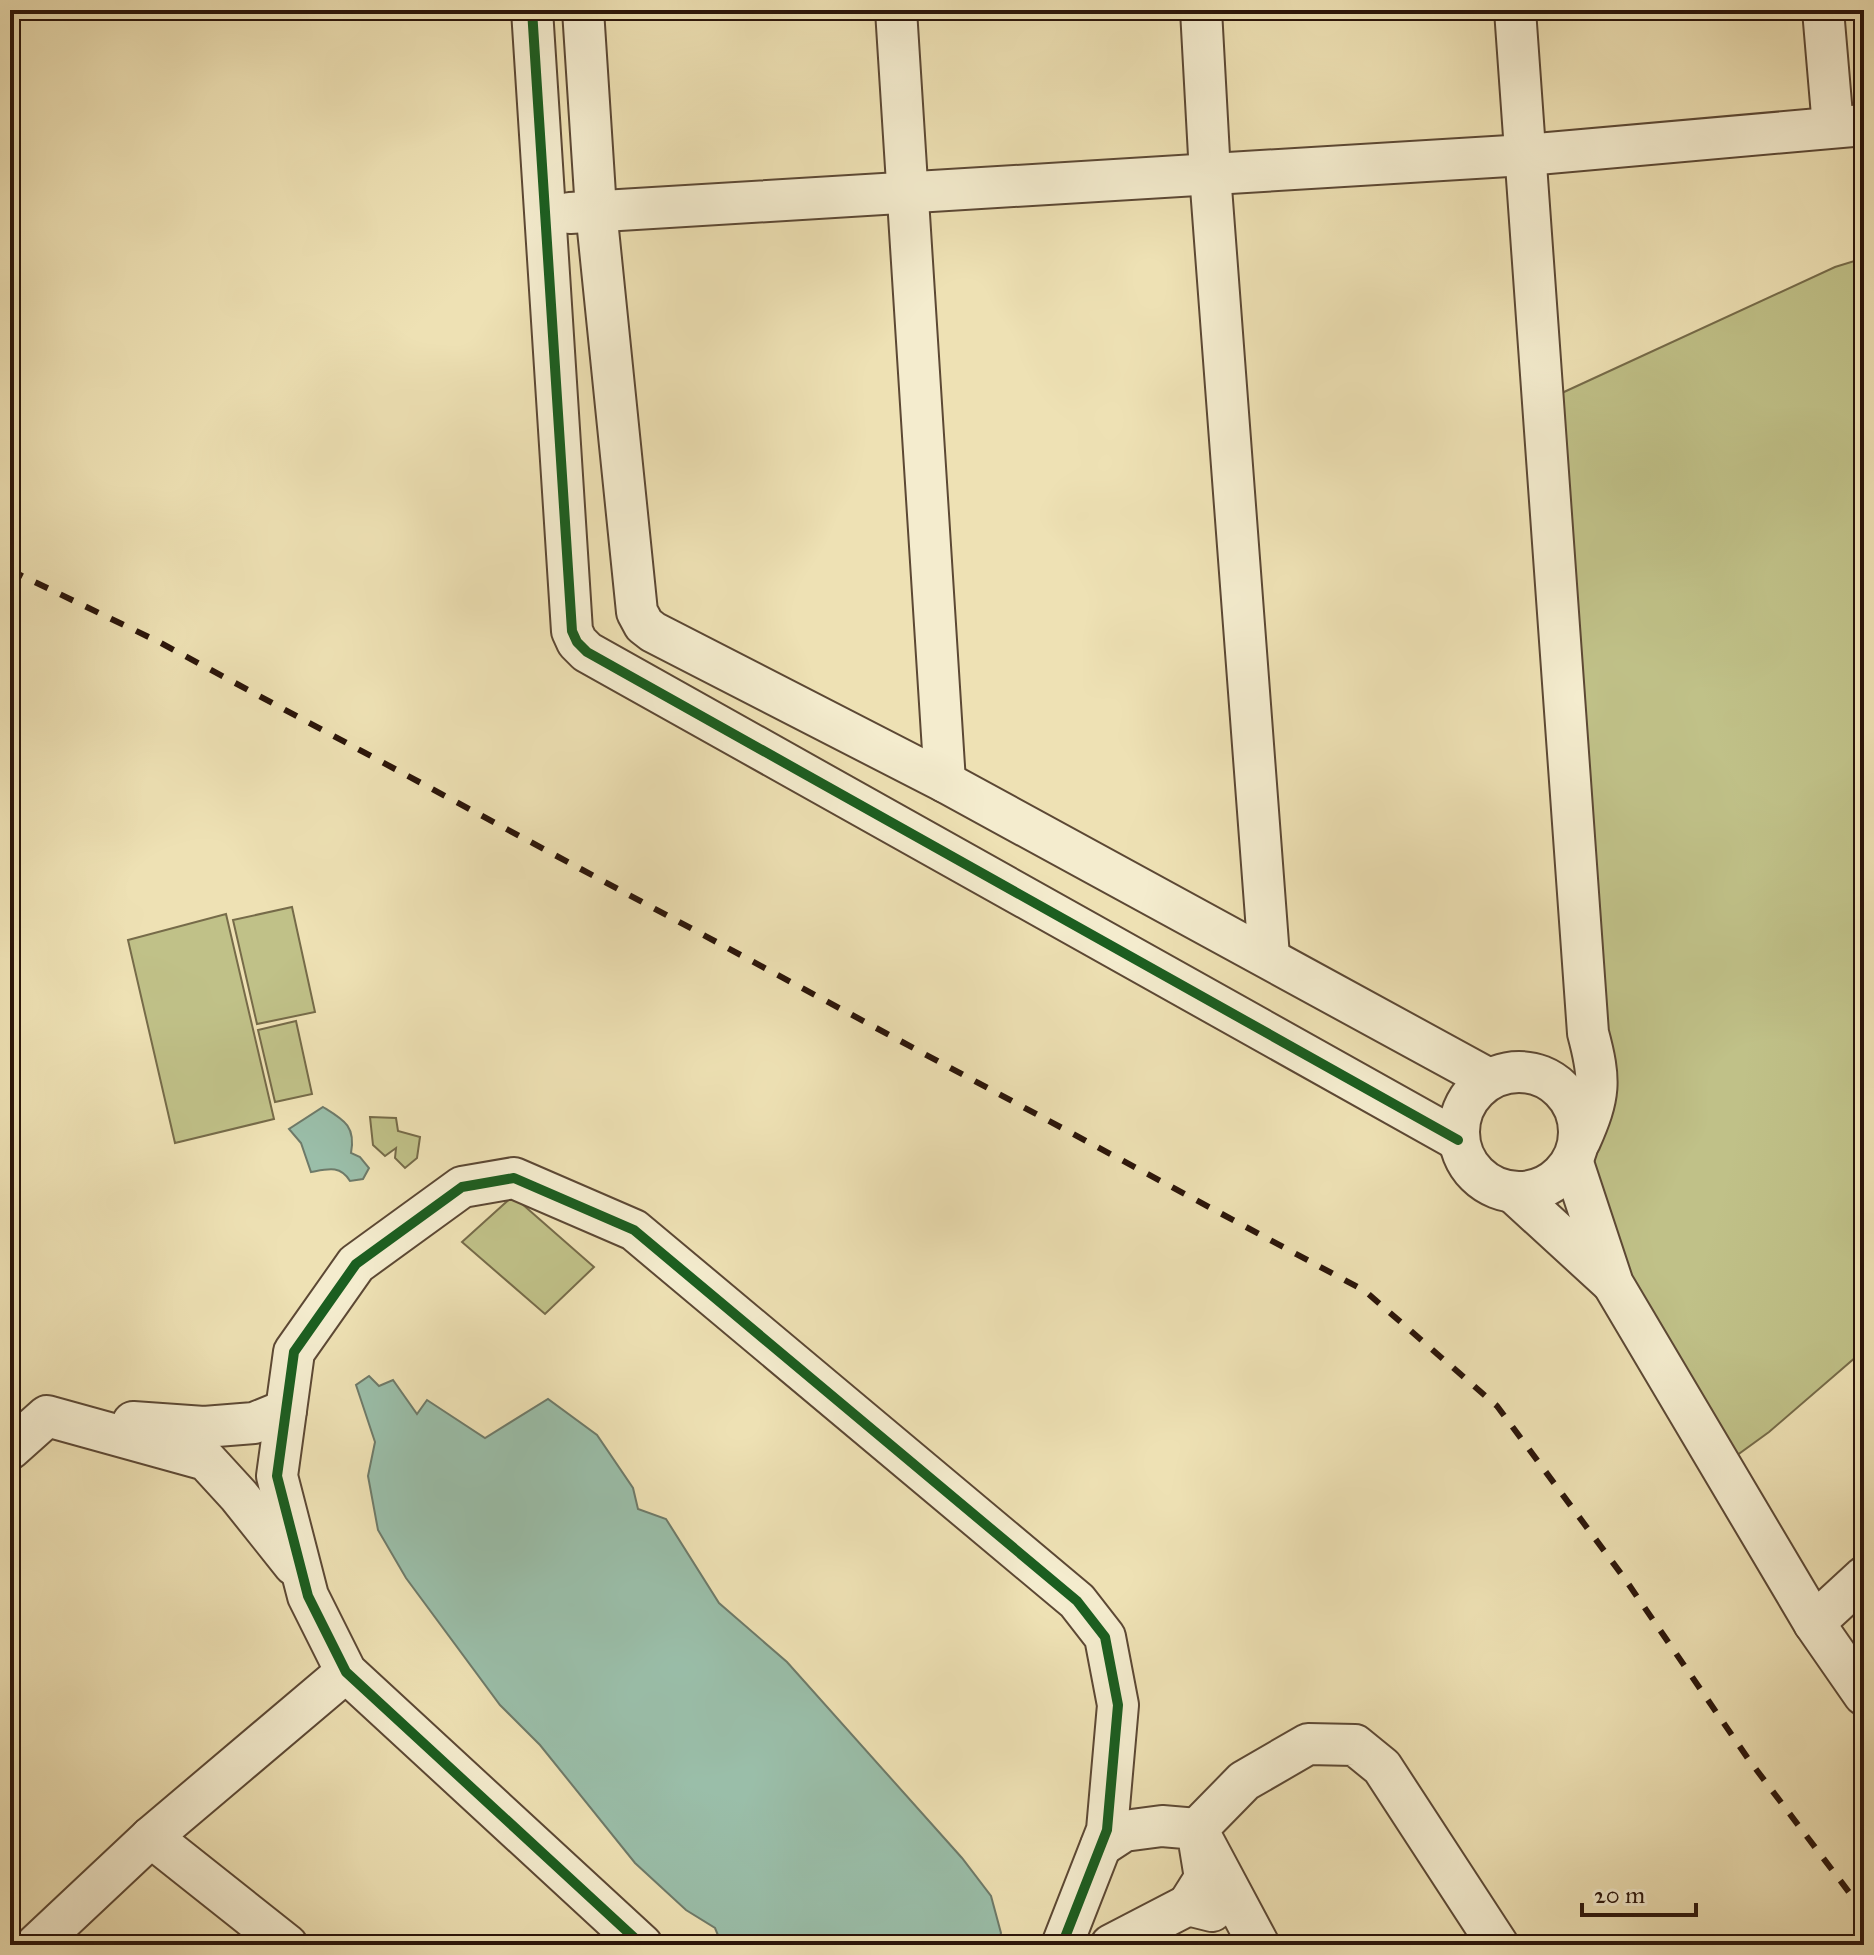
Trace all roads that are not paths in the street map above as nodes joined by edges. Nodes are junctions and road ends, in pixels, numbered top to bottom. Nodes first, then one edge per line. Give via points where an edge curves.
1 (532, 10) edge
2 (583, 10) edge
3 (896, 10) edge
4 (1201, 10) edge
5 (1515, 10) edge
6 (1823, 10) edge
7 (1849, 126) edge
8 (1526, 155) junction
9 (1210, 174) junction
10 (906, 192) junction
11 (596, 210) junction
12 (546, 214) junction
13 (644, 625) junction
14 (577, 642) junction
15 (945, 782) junction
16 (1269, 957) junction
17 (1588, 1033) junction
18 (1489, 1079) junction
19 (1559, 1086) junction
20 (1458, 1140) junction
21 (1576, 1152) junction
22 (1515, 1194) junction
23 (1613, 1284) junction
24 (286, 1410) junction
25 (28, 1419) edge
26 (10, 1449) edge
27 (1864, 1577) edge
28 (304, 1578) junction
29 (1814, 1623) junction
30 (346, 1672) junction
31 (1864, 1695) edge
32 (1197, 1829) junction
33 (151, 1837) junction
34 (1101, 1846) junction
35 (1188, 1905) junction
36 (1252, 1933) edge
37 (36, 1945) edge
38 (287, 1945) edge
39 (642, 1945) edge
40 (1062, 1945) edge
41 (1111, 1945) edge
42 (1498, 1945) edge

1 - 12 street
2 - 11 street
3 - 10 street
4 - 9 street
5 - 8 street
6 - 7 street
7 - 8 street
8 - 9 street
8 - 17 street
9 - 10 street
9 - 16 street
10 - 11 street
10 - 15 street
11 - 12 street
11 - 13 street via 637,612
12 - 14 street via 572,631
13 - 14 street
13 - 15 street
14 - 20 street
15 - 16 street
16 - 18 street
17 - 19 street
17 - 21 street via 1598,1089
18 - 19 street via 1513,1072 1537,1074
18 - 20 street via 1471,1094 1460,1115
19 - 21 street via 1576,1111
20 - 22 street via 1467,1167 1488,1186
21 - 22 street via 1548,1187
21 - 23 street
22 - 23 street
23 - 29 street
24 - 25 street via 254,1423 204,1427
24 - 28 street via 277,1476
24 - 34 street via 294,1352 356,1264 462,1187 514,1178 634,1230 1077,1601 1105,1637 1118,1705 1107,1830
25 - 26 street
25 - 28 street via 206,1460
27 - 29 street
28 - 30 street
29 - 31 street
30 - 33 street
30 - 39 street
32 - 34 street via 1124,1831
32 - 35 street via 1205,1878
32 - 36 street
32 - 42 street via 1244,1781 1308,1744 1355,1745 1382,1767
33 - 37 street
33 - 38 street
34 - 40 street
35 - 36 street
35 - 41 street

